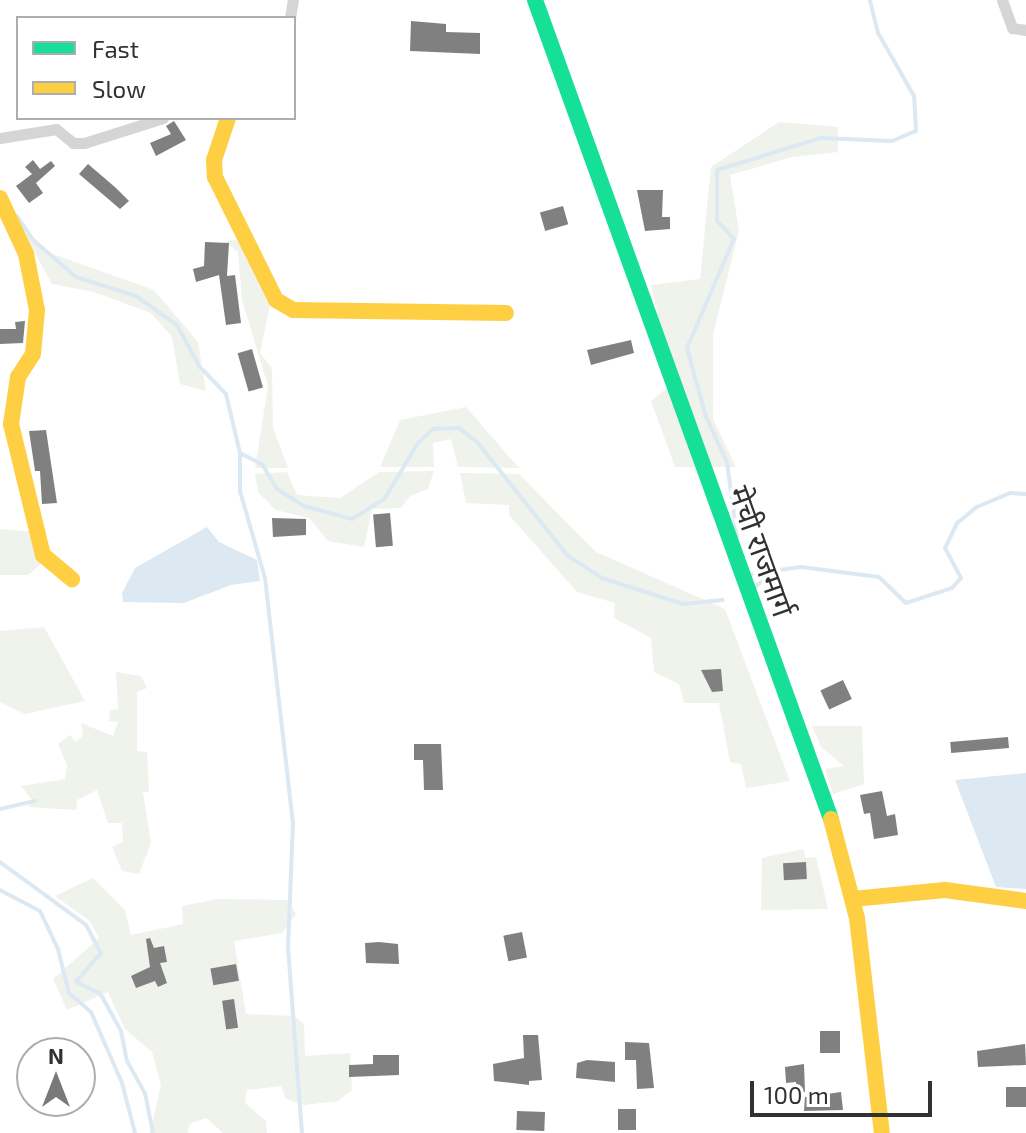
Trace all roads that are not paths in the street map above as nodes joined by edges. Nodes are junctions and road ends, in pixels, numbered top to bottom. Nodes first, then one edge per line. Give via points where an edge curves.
1 (535, 0) edge
2 (1002, 0) edge
3 (1026, 30) edge
4 (157, 120) edge
5 (227, 120) edge
6 (0, 138) edge
7 (0, 198) edge
8 (506, 313) dead end
9 (72, 579) dead end
10 (853, 899) junction
11 (1026, 901) edge
12 (882, 1133) edge

1 - 10 main road, मेची राजमार्ग via 832,823
2 - 3 street via 1012,28
4 - 6 street via 84,143 73,143 56,129
5 - 8 main road via 214,160 215,177 276,300 293,310
7 - 9 main road via 26,254 37,310 33,354 18,377 11,424 43,555
10 - 11 main road via 945,890
10 - 12 main road, मेची राजमार्ग

